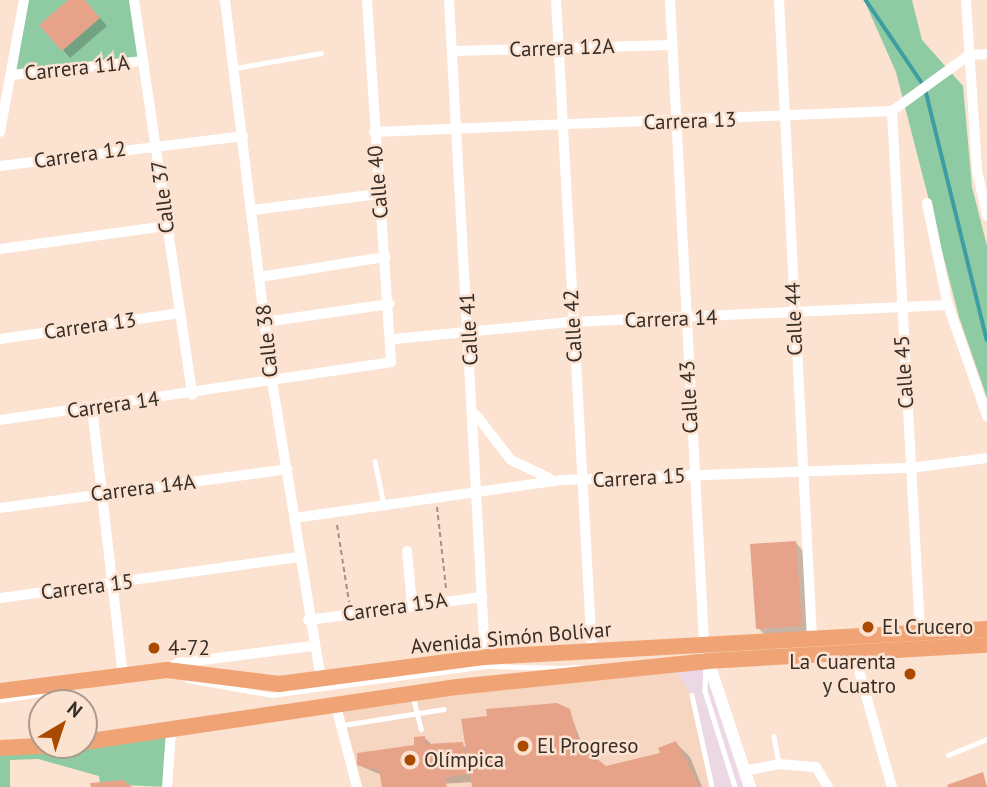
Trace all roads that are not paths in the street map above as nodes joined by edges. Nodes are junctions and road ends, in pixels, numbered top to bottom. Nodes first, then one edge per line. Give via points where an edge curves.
1 (24, 0) edge
2 (134, 0) edge
3 (225, 0) edge
4 (367, 0) edge
5 (449, 0) edge
6 (556, 0) edge
7 (670, 0) edge
8 (779, 0) edge
9 (966, 0) edge
10 (672, 45) junction
11 (558, 48) junction
12 (453, 51) junction
13 (321, 54) dead end
14 (969, 54) junction
15 (987, 54) edge
16 (143, 61) junction
17 (234, 68) junction
18 (11, 75) junction
19 (892, 111) junction
20 (784, 118) junction
21 (677, 122) junction
22 (562, 124) junction
23 (458, 127) junction
24 (0, 131) edge
25 (374, 132) junction
26 (243, 136) junction
27 (156, 144) junction
28 (0, 166) edge
29 (982, 170) edge
30 (378, 194) junction
31 (927, 203) dead end
32 (253, 210) junction
33 (987, 216) edge
34 (166, 226) junction
35 (0, 249) edge
36 (385, 257) junction
37 (260, 276) junction
38 (390, 304) junction
39 (948, 305) junction
40 (900, 310) junction
41 (180, 313) junction
42 (794, 314) junction
43 (685, 319) junction
44 (265, 322) junction
45 (572, 322) junction
46 (469, 332) junction
47 (0, 339) edge
48 (394, 339) junction
49 (391, 362) joint
50 (272, 381) junction
51 (192, 395) junction
52 (472, 397) junction
53 (92, 408) junction
54 (987, 416) edge
55 (0, 420) edge
56 (987, 458) edge
57 (375, 461) dead end
58 (910, 468) junction
59 (287, 469) junction
60 (799, 471) junction
61 (693, 476) junction
62 (560, 480) junction
63 (581, 481) junction
64 (475, 491) junction
65 (99, 494) junction
66 (384, 507) junction
67 (0, 508) edge
68 (294, 518) junction
69 (407, 551) dead end
70 (299, 557) junction
71 (116, 584) junction
72 (482, 597) junction
73 (0, 598) edge
74 (412, 605) junction
75 (308, 621) junction
76 (987, 629) edge
77 (920, 632) junction
78 (812, 638) junction
79 (705, 643) junction
80 (987, 645) edge
81 (312, 646) junction
82 (592, 652) junction
83 (854, 653) junction
84 (485, 657) junction
85 (637, 662) dead end
86 (706, 662) junction
87 (561, 668) junction
88 (167, 670) junction
89 (123, 674) junction
90 (321, 680) junction
91 (78, 689) edge
92 (0, 691) edge
93 (412, 694) junction
94 (692, 695) dead end
95 (28, 696) edge
96 (0, 700) edge
97 (336, 706) junction
98 (444, 709) dead end
99 (417, 710) junction
100 (343, 725) junction
101 (421, 730) dead end
102 (171, 731) junction
103 (98, 732) edge
104 (774, 736) dead end
105 (28, 739) edge
106 (987, 739) edge
107 (0, 740) edge
108 (98, 740) edge
109 (28, 746) edge
110 (0, 748) edge
111 (948, 755) dead end
112 (779, 764) junction
113 (744, 771) junction
114 (167, 787) edge
115 (357, 787) edge
116 (712, 787) edge
117 (735, 787) edge
118 (750, 787) edge
119 (828, 787) edge
120 (892, 787) edge

1 - 18 street
2 - 16 street, Calle 37
3 - 17 street, Calle 38
4 - 25 street, Calle 40
5 - 12 street, Calle 41
6 - 11 street, Calle 42
7 - 10 street, Calle 43
8 - 20 street, Calle 44
9 - 14 street
10 - 11 street, Carrera 12A
10 - 21 street, Calle 43
11 - 12 street, Carrera 12A
11 - 22 street, Calle 42
12 - 23 street, Calle 41
13 - 17 lane
14 - 15 street
14 - 19 street
14 - 29 street
16 - 18 street, Carrera 11A
16 - 27 street, Calle 37
17 - 26 street, Calle 38
18 - 24 street
19 - 20 street, Carrera 13
19 - 40 street, Calle 45
20 - 21 street, Carrera 13
20 - 42 street, Calle 44
21 - 22 street, Carrera 13
21 - 43 street, Calle 43
22 - 23 street, Carrera 13
22 - 45 street, Calle 42
23 - 25 street, Carrera 13
23 - 46 street, Calle 41
25 - 30 street, Calle 40
26 - 27 street, Carrera 12
26 - 32 street, Calle 38
27 - 28 street, Carrera 12
27 - 34 street, Calle 37
29 - 33 street
30 - 32 street
30 - 36 street, Calle 40
31 - 39 street
32 - 37 street, Calle 38
34 - 35 street
34 - 41 street, Calle 37
36 - 37 street
36 - 38 street, Calle 40
37 - 44 street, Calle 38
38 - 44 street
38 - 48 street, Calle 40
39 - 40 street, Carrera 14
39 - 54 street
40 - 42 street, Carrera 14
40 - 58 street, Calle 45
41 - 47 street, Carrera 13
41 - 51 street, Calle 37
42 - 43 street, Carrera 14
42 - 60 street, Calle 44
43 - 45 street, Carrera 14
43 - 61 street, Calle 43
44 - 50 street, Calle 38
45 - 46 street, Carrera 14
45 - 63 street, Calle 42
46 - 48 street, Carrera 14
46 - 52 street, Calle 41
48 - 49 street, Calle 40
49 - 50 street, Carrera 14
50 - 51 street, Carrera 14
50 - 59 street, Calle 38
51 - 53 street, Carrera 14
52 - 62 street via 478,423 503,453 538,475
52 - 64 street, Calle 41
53 - 55 street, Carrera 14
53 - 65 street
56 - 58 street, Carrera 15
57 - 66 lane
58 - 60 street, Carrera 15
58 - 77 street, Calle 45
59 - 65 street, Carrera 14A
59 - 68 street, Calle 38
60 - 61 street, Carrera 15
60 - 78 street, Calle 44
61 - 63 street, Carrera 15
61 - 79 street, Calle 43
62 - 63 street, Carrera 15
62 - 64 street, Carrera 15
63 - 82 street, Calle 42
64 - 66 street, Carrera 15
64 - 72 street, Calle 41
65 - 67 street, Carrera 14A
65 - 71 street
66 - 68 street, Carrera 15
68 - 70 street, Calle 38
69 - 74 street
70 - 71 street, Carrera 15
70 - 75 street, Calle 38
71 - 73 street, Carrera 15
71 - 89 street
72 - 74 street, Carrera 15A
72 - 84 street, Calle 41
74 - 75 street, Carrera 15A
75 - 81 street, Calle 38
76 - 77 main road, Avenida Simón Bolívar
77 - 78 main road, Avenida Simón Bolívar
78 - 79 main road, Avenida Simón Bolívar
78 - 86 main road
79 - 82 main road, Avenida Simón Bolívar
79 - 86 street, Calle 43
80 - 83 main road, Avenida Simón Bolívar
81 - 88 street via 178,663
81 - 90 street, Calle 38
82 - 84 main road, Avenida Simón Bolívar
83 - 86 main road, Avenida Simón Bolívar
83 - 120 street
84 - 90 main road, Avenida Simón Bolívar
85 - 87 lane
86 - 93 main road, Avenida Simón Bolívar
86 - 113 street, Calle 43
86 - 117 lane via 705,691
87 - 91 lane via 486,666 272,695 168,677
87 - 103 lane
88 - 89 main road, Avenida Simón Bolívar
88 - 90 main road, Avenida Simón Bolívar via 263,684
89 - 92 main road, Avenida Simón Bolívar
93 - 97 main road, Avenida Simón Bolívar
93 - 99 lane
94 - 116 lane
95 - 96 lane
97 - 100 street
97 - 102 main road, Avenida Simón Bolívar
98 - 99 lane
99 - 100 lane
99 - 101 lane
100 - 115 street
102 - 108 main road, Avenida Simón Bolívar
102 - 114 street
104 - 112 lane
105 - 107 lane
106 - 111 lane
109 - 110 main road
112 - 113 street
112 - 119 street via 816,767
113 - 118 street, Calle 43

